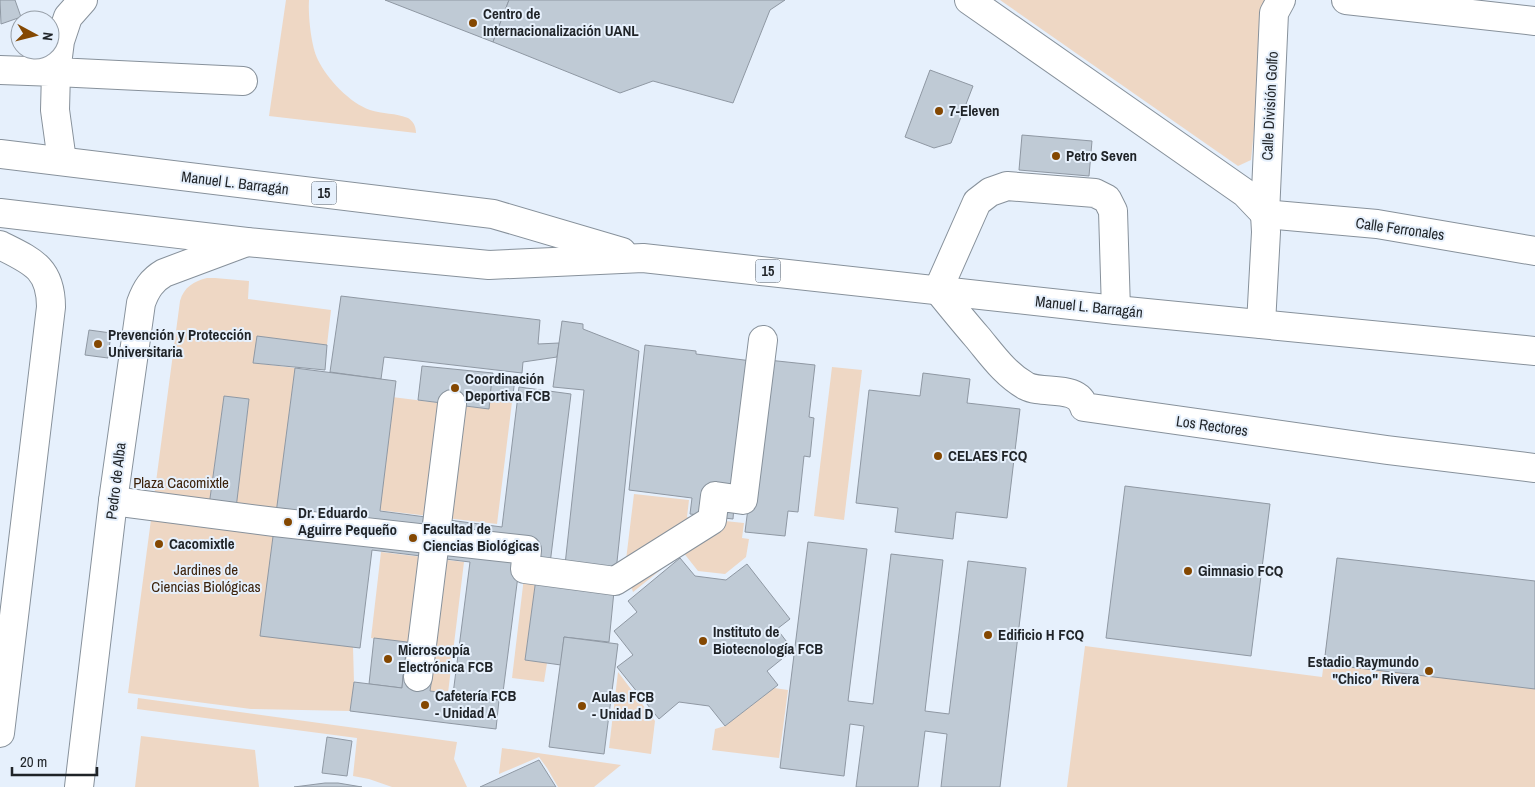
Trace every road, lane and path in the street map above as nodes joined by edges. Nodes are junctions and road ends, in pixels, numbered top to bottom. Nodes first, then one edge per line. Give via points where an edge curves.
1 (83, 0) edge
2 (969, 0) edge
3 (1280, 0) edge
4 (1346, 0) edge
5 (1535, 21) edge
6 (0, 70) edge
7 (56, 72) junction
8 (243, 81) dead end
9 (0, 154) edge
10 (62, 162) junction
11 (0, 213) edge
12 (1264, 214) junction
13 (247, 242) junction
14 (0, 245) edge
15 (1535, 247) edge
16 (643, 258) junction
17 (938, 290) junction
18 (1116, 310) junction
19 (1260, 324) junction
20 (763, 340) dead end
21 (1535, 351) edge
22 (452, 404) dead end
23 (1535, 468) edge
24 (113, 501) junction
25 (435, 539) junction
26 (418, 677) dead end
27 (0, 733) edge
28 (79, 787) edge

1 - 7 main road via 68,17 60,41
2 - 12 main road via 1245,194
3 - 12 main road, Calle División Golfo via 1274,14
4 - 5 main road
6 - 7 main road
7 - 8 main road
7 - 10 main road via 55,110
9 - 10 main road, Manuel L. Barragán / 15
10 - 16 main road, Manuel L. Barragán / 15 via 492,214
11 - 13 main road, Manuel L. Barragán / 15
12 - 15 main road, Calle Ferronales via 1377,224
12 - 19 main road, Calle División Golfo via 1266,232
13 - 16 main road, Manuel L. Barragán / 15 via 489,265
13 - 24 main road, Pedro de Alba via 164,272 155,278 144,294 138,313
14 - 27 main road via 40,269 51,292 51,308
16 - 17 main road, Manuel L. Barragán / 15
17 - 18 main road, Manuel L. Barragán / 15
17 - 18 main road via 977,202 990,192 1007,186 1095,193 1106,199 1113,211
17 - 23 main road, Los Rectores via 1003,369 1027,386 1073,394 1081,398 1084,407
18 - 19 main road, Manuel L. Barragán / 15
19 - 21 main road, Manuel L. Barragán / 15
20 - 25 main road via 743,500 715,496 712,520 616,581 525,569 527,550
22 - 25 main road
24 - 25 main road
24 - 28 main road, Pedro de Alba
25 - 26 main road

